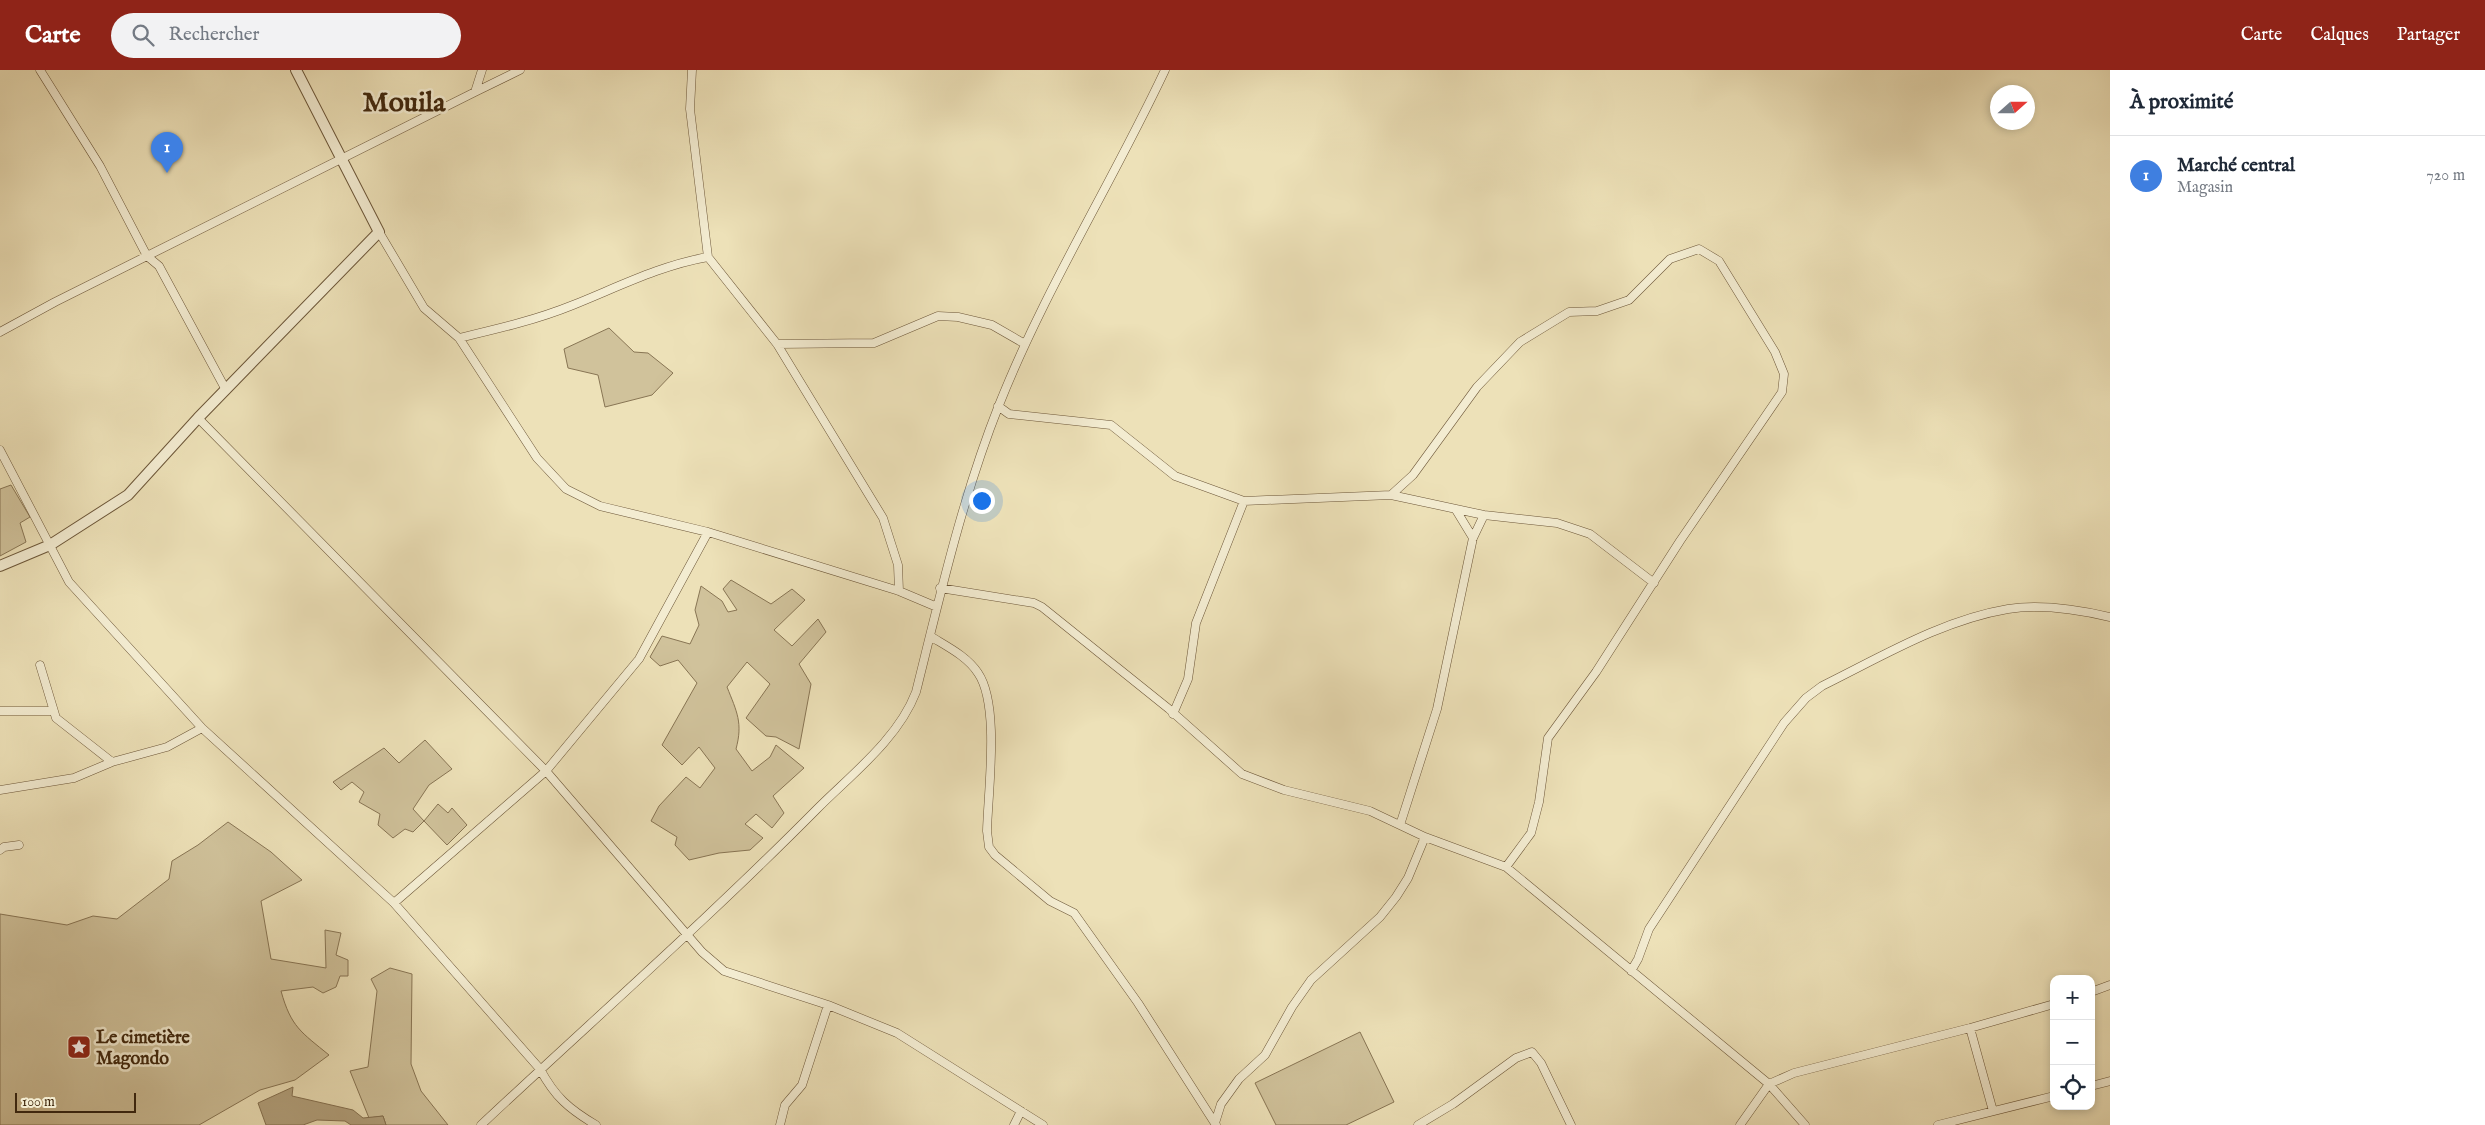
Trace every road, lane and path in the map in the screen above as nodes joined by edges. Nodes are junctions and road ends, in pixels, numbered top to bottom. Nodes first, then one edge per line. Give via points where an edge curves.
1 (40, 70) edge
2 (296, 70) edge
3 (482, 70) edge
4 (520, 70) edge
5 (692, 70) edge
6 (1165, 70) edge
7 (475, 92) junction
8 (341, 158) junction
9 (379, 232) junction
10 (147, 256) junction
11 (708, 256) junction
12 (0, 332) edge
13 (459, 338) junction
14 (776, 344) junction
15 (1026, 344) junction
16 (226, 390) junction
17 (998, 406) junction
18 (198, 418) junction
19 (0, 450) edge
20 (1391, 495) junction
21 (1244, 501) junction
22 (1456, 510) junction
23 (1484, 515) junction
24 (708, 532) junction
25 (1473, 538) junction
26 (50, 545) junction
27 (0, 566) edge
28 (1654, 583) junction
29 (940, 588) junction
30 (899, 592) junction
31 (937, 608) junction
32 (2110, 617) edge
33 (930, 636) junction
34 (40, 665) dead end
35 (0, 711) edge
36 (52, 711) junction
37 (1173, 714) junction
38 (202, 728) junction
39 (112, 762) junction
40 (546, 772) junction
41 (0, 790) edge
42 (1400, 826) junction
43 (1425, 837) junction
44 (19, 845) dead end
45 (0, 850) edge
46 (1506, 867) junction
47 (394, 903) junction
48 (688, 934) junction
49 (1631, 971) junction
50 (2110, 985) edge
51 (2095, 991) edge
52 (828, 1005) junction
53 (2050, 1005) edge
54 (1970, 1028) junction
55 (540, 1070) junction
56 (2110, 1081) edge
57 (1770, 1084) junction
58 (2095, 1085) edge
59 (2050, 1097) edge
60 (1021, 1111) junction
61 (1992, 1111) junction
62 (1215, 1124) edge
63 (482, 1125) edge
64 (596, 1125) edge
65 (780, 1125) edge
66 (1014, 1125) edge
67 (1043, 1125) edge
68 (1418, 1125) edge
69 (1571, 1125) edge
70 (1740, 1125) edge
71 (1805, 1125) edge
72 (1938, 1125) edge

1 - 10 street via 100,166
2 - 8 street
3 - 7 street
4 - 7 street
5 - 11 street via 690,109
6 - 15 street
7 - 8 street
8 - 9 street
8 - 10 street
9 - 13 street via 424,308
9 - 16 street
10 - 12 street
10 - 16 street via 159,266
11 - 13 street via 679,261 572,305 499,329
11 - 14 street
13 - 24 street via 537,458 566,489 600,506
14 - 15 street via 874,343 938,316 992,325
14 - 30 street via 883,518 898,565
15 - 17 street
16 - 18 street
17 - 21 street via 1009,414 1111,425 1175,476
17 - 29 street
18 - 26 street via 128,495
18 - 40 street
19 - 26 street
20 - 21 street
20 - 22 street
20 - 28 street via 1414,475 1477,387 1520,342 1569,312 1597,311 1629,300 1670,259 1699,249 1719,261 1775,352 1784,374 1782,392
21 - 37 street via 1196,623 1188,680
22 - 23 street
22 - 25 street
23 - 25 street
23 - 28 street via 1557,523 1590,534
24 - 30 street
24 - 40 street via 639,659
25 - 42 street via 1437,709
26 - 27 street
26 - 38 street via 69,582
28 - 46 street via 1548,738 1531,833
29 - 31 street
29 - 37 street via 1042,607
30 - 31 street
31 - 33 street
32 - 49 street via 2074,609 2009,609 1951,625 1822,686 1806,698 1784,723 1649,929
33 - 48 street via 913,700 895,730
33 - 62 street via 973,666 984,686 991,728 989,847 1050,901 1074,913 1138,1003
34 - 36 street
35 - 36 street
36 - 39 street via 56,718
37 - 42 street via 1242,774 1284,790 1370,811
38 - 39 street via 166,747
38 - 47 street
39 - 41 street via 62,782
40 - 47 street
40 - 48 street
42 - 43 street
43 - 46 street
43 - 62 street via 1408,878 1396,897 1380,917 1312,980 1292,1007 1265,1056 1239,1079 1221,1104
44 - 45 street
46 - 49 street
47 - 55 street
48 - 52 street via 724,972
48 - 55 street
49 - 57 street
50 - 51 street
52 - 60 street via 897,1033
52 - 65 street via 802,1085 785,1105
53 - 54 street
54 - 57 street via 1794,1073
54 - 61 street
55 - 63 street
55 - 64 street via 551,1090 572,1110
56 - 58 street
57 - 70 street
57 - 71 street
59 - 61 street
60 - 66 street
60 - 67 street
61 - 72 street
68 - 69 street via 1516,1058 1532,1052 1541,1062

